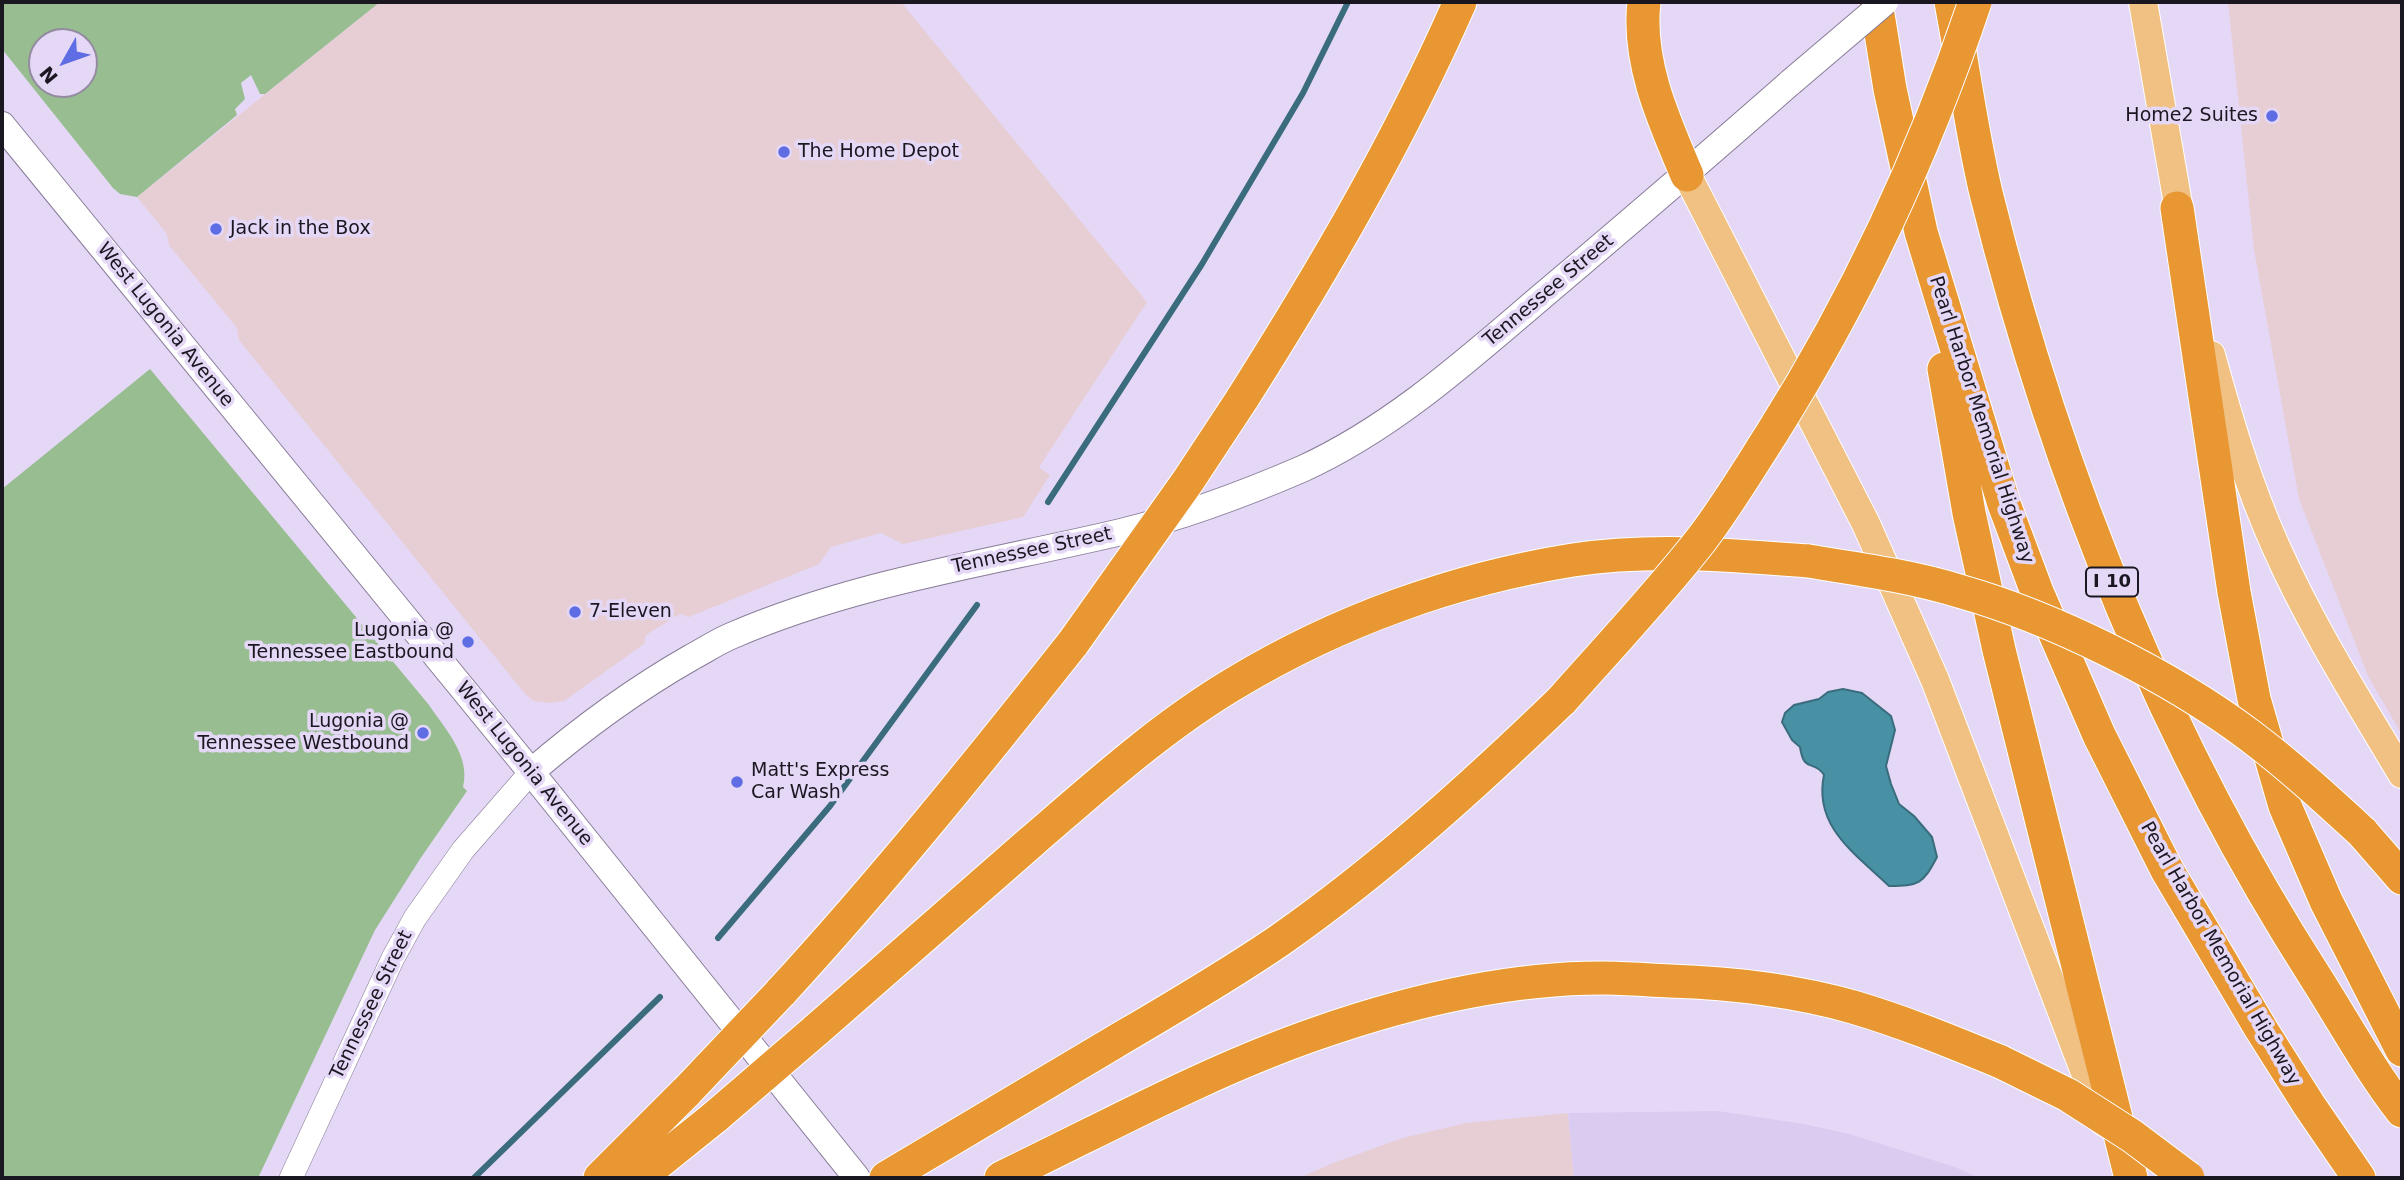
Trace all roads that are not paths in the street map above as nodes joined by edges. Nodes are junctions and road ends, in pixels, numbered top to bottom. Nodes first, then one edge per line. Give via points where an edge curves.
1 (1460, 2) edge
2 (1644, 2) edge
3 (1876, 2) edge
4 (1885, 2) edge
5 (1951, 2) edge
6 (1975, 2) edge
7 (2143, 2) edge
8 (2, 125) edge
9 (1687, 174) junction
10 (2177, 208) junction
11 (1921, 232) junction
12 (531, 772) junction
13 (2402, 774) edge
14 (2402, 878) edge
15 (2402, 1049) edge
16 (2402, 1111) edge
17 (291, 1178) edge
18 (600, 1178) edge
19 (639, 1178) edge
20 (857, 1178) edge
21 (886, 1178) edge
22 (1001, 1178) edge
23 (2128, 1178) edge
24 (2188, 1178) edge
25 (2359, 1178) edge

1 - 18 highway, bridge via 1374,178 1311,290 1188,481 1073,643 854,912
2 - 9 highway via 1646,55 1658,106
3 - 11 highway, Pearl Harbor Memorial Highway
4 - 9 main road, Tennessee Street, bridge
5 - 16 highway, I 10 via 1985,189 2022,330 2068,472 2132,631 2210,797 2289,935
6 - 21 highway, bridge via 1898,202 1856,290 1803,383 1702,538 1562,700 1420,831 1278,941
7 - 10 main road
8 - 12 main road, West Lugonia Avenue
9 - 12 main road, Tennessee Street via 1453,372 1402,411 1305,467 1197,509 1124,531 865,589 772,619 726,638 653,680
9 - 23 main road via 1866,524 1935,680
10 - 13 main road via 2237,447 2275,546 2307,612
10 - 15 highway via 2254,699 2285,806 2326,901
11 - 23 highway via 1969,513
11 - 25 highway, Pearl Harbor Memorial Highway via 2004,504 2099,735 2173,882 2260,1029
12 - 17 street, Tennessee Street via 463,850 415,918
12 - 20 main road, West Lugonia Avenue
14 - 19 highway, bridge via 2362,832 2248,734 2116,655 2035,617 1959,591 1808,561 1725,554 1574,560 1430,594 1344,627 1233,684 1158,735 1089,792
22 - 24 highway, bridge via 1224,1070 1317,1033 1414,1003 1506,985 1600,978 1726,983 1787,992 1921,1029 2068,1095

